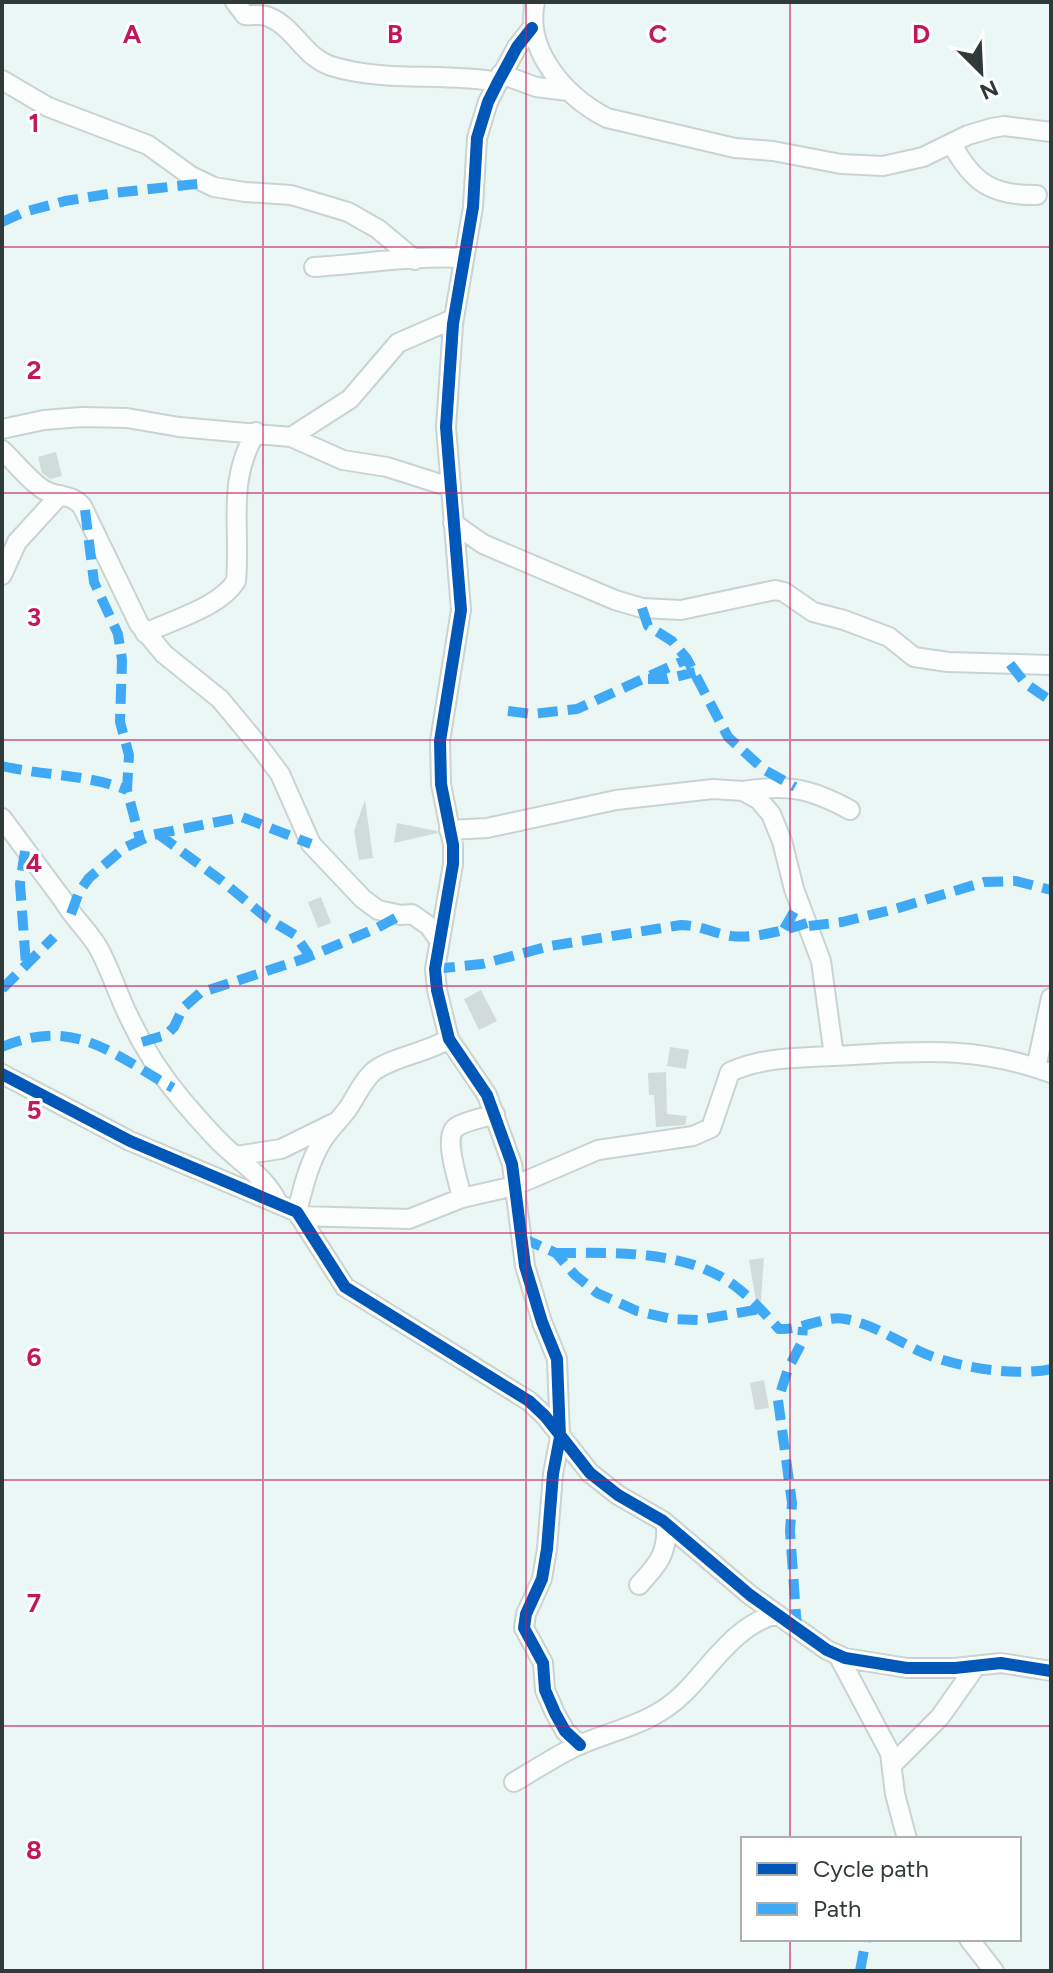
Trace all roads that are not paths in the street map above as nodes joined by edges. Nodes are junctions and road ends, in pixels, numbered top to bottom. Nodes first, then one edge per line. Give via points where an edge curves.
1 (235, 2) edge
2 (535, 2) edge
3 (532, 28) junction
4 (500, 78) junction
5 (2, 80) edge
6 (568, 91) junction
7 (1051, 132) edge
8 (952, 144) junction
9 (1037, 195) dead end
10 (464, 258) junction
11 (415, 260) junction
12 (314, 267) dead end
13 (453, 319) junction
14 (2, 429) edge
15 (256, 432) junction
16 (291, 437) junction
17 (2, 450) edge
18 (450, 487) junction
19 (60, 495) junction
20 (453, 523) junction
21 (2, 575) edge
22 (145, 633) junction
23 (1051, 665) edge
24 (743, 791) junction
25 (850, 810) dead end
26 (2, 818) edge
27 (449, 830) junction
28 (439, 940) junction
29 (1051, 998) edge
30 (449, 1039) junction
31 (834, 1056) junction
32 (1044, 1070) edge
33 (2, 1074) edge
34 (495, 1114) junction
35 (340, 1120) junction
36 (236, 1156) junction
37 (514, 1186) junction
38 (462, 1198) junction
39 (278, 1203) junction
40 (298, 1214) junction
41 (560, 1437) junction
42 (666, 1524) junction
43 (639, 1585) dead end
44 (777, 1614) junction
45 (838, 1655) junction
46 (976, 1666) junction
47 (1051, 1671) edge
48 (580, 1745) junction
49 (892, 1765) junction
50 (514, 1782) dead end
51 (906, 1837) edge
52 (971, 1941) edge
53 (994, 1971) edge

1 - 4 street via 245,15 272,17 310,56 330,66 404,78
2 - 3 street
3 - 4 street
3 - 6 street
4 - 6 street
4 - 10 street via 477,138
5 - 11 street via 48,107 148,145 214,187 291,195 348,212
6 - 8 street via 607,118 735,148 816,160 883,166
7 - 8 street via 1004,126
8 - 9 street via 985,185
10 - 11 street
10 - 13 street
11 - 12 street
13 - 16 street via 398,343 350,399
13 - 18 street via 446,427
14 - 15 street via 82,417
15 - 16 street
15 - 22 street via 237,479 236,581 213,603
16 - 18 street via 343,460
17 - 19 street via 40,487
18 - 20 street
19 - 21 street via 17,542
19 - 22 street via 69,495 82,506
20 - 23 street via 483,544 642,608 681,610 775,590 813,612 889,637 914,657
20 - 27 street via 461,610 440,741
22 - 28 street via 220,699 259,746 280,774 311,844 326,862 378,910 412,914
24 - 25 street via 795,787
24 - 27 street via 713,789 616,800 487,828
24 - 31 street via 771,814 782,841 821,961
26 - 36 street via 98,946 134,1028 162,1073
27 - 28 street via 453,864
28 - 30 street via 437,990
29 - 32 street
30 - 34 street
30 - 35 street via 374,1071
31 - 32 street via 930,1050 974,1053
31 - 37 street via 743,1066 730,1072 711,1128 693,1136 598,1150
33 - 39 street via 130,1141
34 - 37 street
34 - 38 street via 451,1131
35 - 36 street via 281,1149
35 - 40 street via 309,1166
36 - 39 street via 263,1179
37 - 38 street
37 - 41 street via 525,1266 557,1359
38 - 40 street via 409,1219
39 - 40 street
40 - 41 street via 345,1287 529,1401
41 - 42 street via 590,1473
41 - 48 street via 542,1579 524,1628 543,1663 545,1690 555,1713
42 - 43 street via 663,1554
42 - 44 street
44 - 45 street
44 - 48 street via 746,1630 682,1695 641,1724
45 - 46 street via 907,1668
45 - 49 street
46 - 47 street via 1001,1663
46 - 49 street via 940,1717
48 - 50 street
49 - 51 street
52 - 53 street

